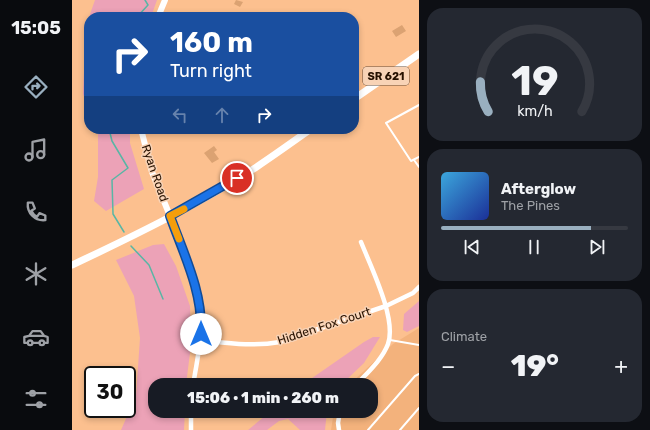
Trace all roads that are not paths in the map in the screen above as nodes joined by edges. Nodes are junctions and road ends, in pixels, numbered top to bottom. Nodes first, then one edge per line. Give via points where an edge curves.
1 (165, 0) edge
2 (160, 12) edge
3 (419, 55) edge
4 (359, 96) edge
5 (419, 105) edge
6 (142, 134) edge
7 (304, 134) edge
8 (419, 156) edge
9 (414, 160) junction
10 (419, 167) edge
11 (170, 216) junction
12 (361, 242) dead end
13 (72, 264) edge
14 (419, 287) edge
15 (386, 306) junction
16 (389, 339) junction
17 (200, 340) junction
18 (419, 345) edge
19 (419, 374) edge
20 (194, 378) edge
21 (362, 378) edge
22 (419, 408) edge
23 (191, 418) edge
24 (339, 418) edge
25 (191, 430) edge
26 (339, 430) edge
27 (368, 430) edge
28 (400, 430) edge

1 - 2 main road
3 - 4 main road, SR 621
5 - 9 lane via 386,123 411,161
6 - 11 main road, Ryan Road via 152,172
7 - 11 main road via 259,166
8 - 9 lane
9 - 10 lane
11 - 13 main road
11 - 17 street via 198,293 201,316
12 - 15 street
14 - 15 street, Hidden Fox Court
15 - 16 street via 390,326
15 - 17 street, Hidden Fox Court via 274,343 244,345
16 - 18 lane
16 - 21 street via 382,355
17 - 20 street
19 - 27 lane
22 - 28 lane
23 - 25 street
24 - 26 street

